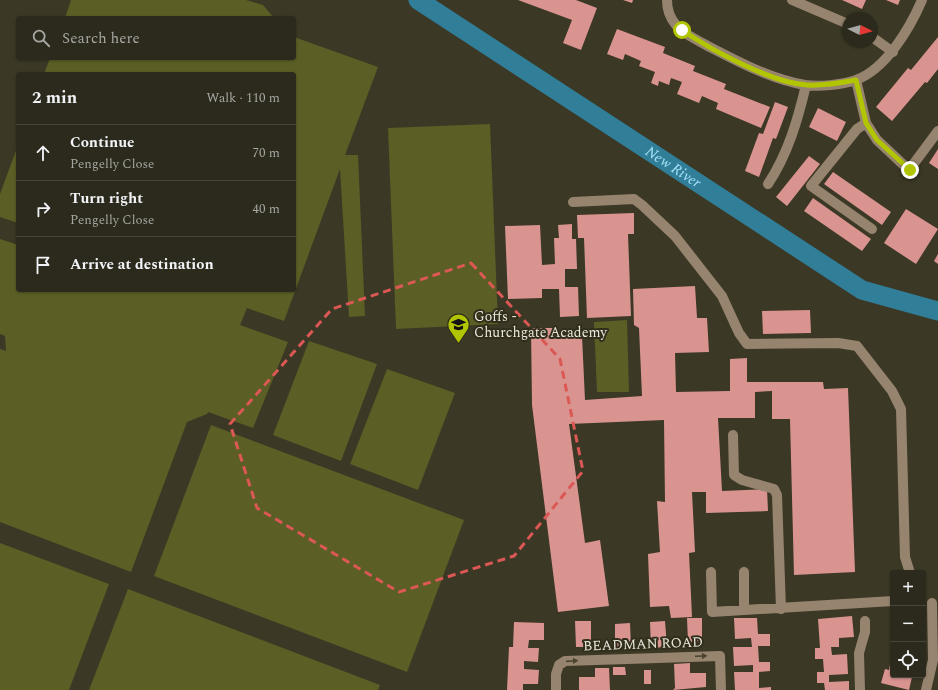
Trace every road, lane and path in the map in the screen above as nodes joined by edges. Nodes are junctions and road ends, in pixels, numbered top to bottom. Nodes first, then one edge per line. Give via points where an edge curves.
1 (667, 0) edge
2 (792, 0) edge
3 (922, 0) edge
4 (842, 21) edge
5 (878, 42) edge
6 (892, 52) junction
7 (856, 80) junction
8 (806, 85) junction
9 (866, 123) junction
10 (938, 131) edge
11 (768, 184) dead end
12 (572, 202) dead end
13 (872, 229) dead end
14 (733, 435) dead end
15 (909, 570) edge
16 (711, 572) dead end
17 (744, 572) dead end
18 (890, 601) edge
19 (931, 602) edge
20 (781, 609) junction
21 (744, 610) junction
22 (865, 621) dead end
23 (556, 690) edge
24 (721, 690) edge
25 (860, 690) edge
26 (926, 690) edge

1 - 8 street via 668,11 676,25 690,36 762,72
2 - 4 street
3 - 6 street via 914,19
5 - 6 street
6 - 7 street
7 - 8 street
7 - 9 street
8 - 11 street via 791,136
9 - 10 street via 877,140 910,170
9 - 13 street via 857,129 811,186
12 - 15 street via 634,199 642,205 676,236 722,296 739,333 747,344 857,346 892,391 901,409 905,556
14 - 20 street via 734,475 742,480 774,489 777,495
16 - 21 street via 712,612
17 - 21 street
18 - 20 street
19 - 26 street via 932,660
20 - 21 street
22 - 25 street via 865,632 859,652
23 -> 24 street, BEADMAN ROAD via 556,674 559,665 565,661 720,656

